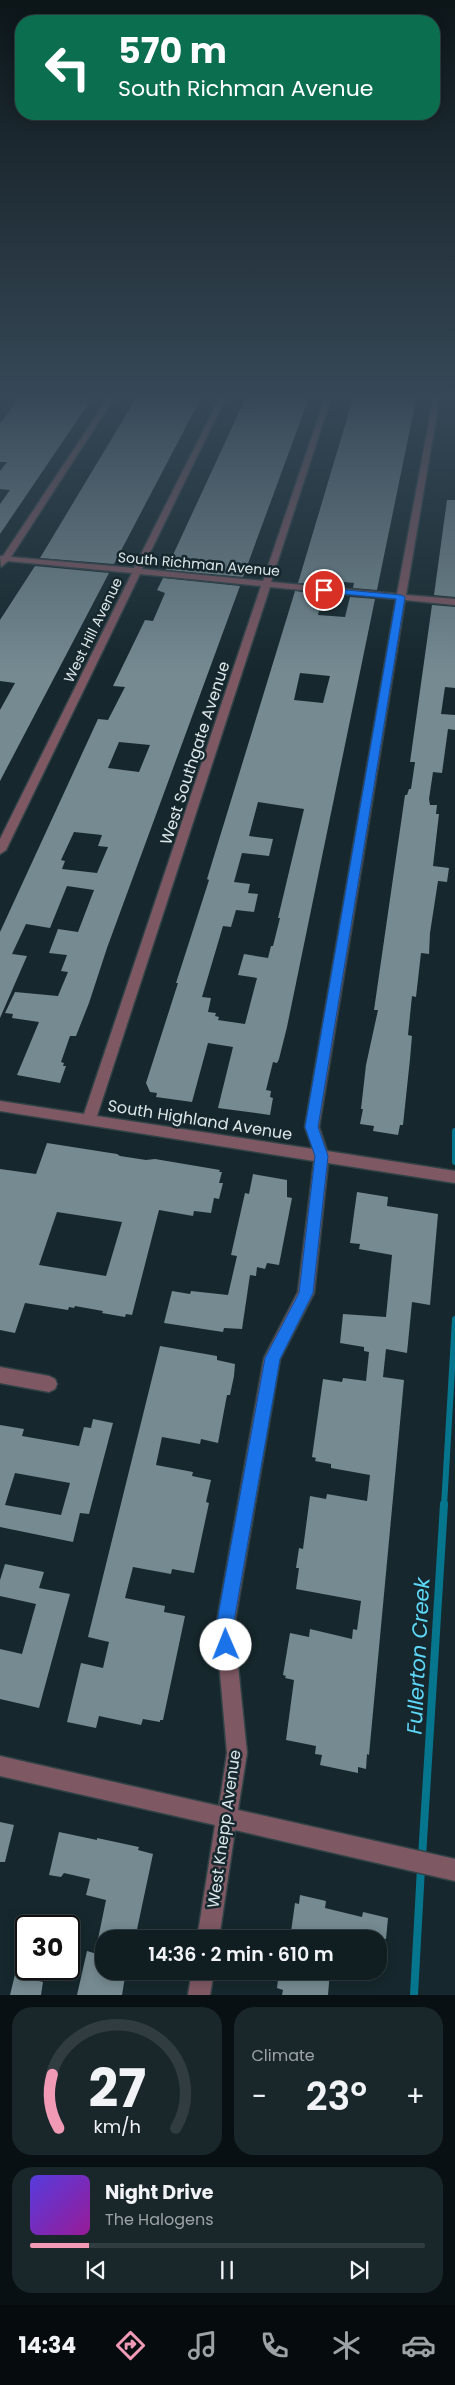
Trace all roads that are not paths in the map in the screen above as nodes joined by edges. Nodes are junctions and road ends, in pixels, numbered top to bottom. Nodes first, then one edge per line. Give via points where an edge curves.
1 (51, 488) edge
2 (178, 488) edge
3 (299, 488) edge
4 (420, 488) edge
5 (3, 559) edge
6 (0, 567) edge
7 (136, 573) junction
8 (266, 585) junction
9 (401, 597) junction
10 (455, 602) edge
11 (0, 850) edge
12 (0, 1106) edge
13 (88, 1121) junction
14 (322, 1156) junction
15 (455, 1177) edge
16 (0, 1375) edge
17 (49, 1384) dead end
18 (0, 1766) edge
19 (227, 1818) junction
20 (451, 1869) edge
21 (209, 1930) edge
22 (202, 1980) edge
23 (199, 1995) edge

1 - 5 street
2 - 7 street, West Hill Avenue
3 - 8 street, West Southgate Avenue
4 - 9 street, West Knepp Avenue
5 - 6 street
5 - 7 street, South Richman Avenue
7 - 8 street, South Richman Avenue
7 - 11 street, West Hill Avenue
8 - 9 street, South Richman Avenue
8 - 13 street, West Southgate Avenue
9 - 10 street, South Richman Avenue
9 - 14 street, West Knepp Avenue via 312,1127
12 - 13 street, South Highland Avenue
13 - 14 street, South Highland Avenue
14 - 15 street, South Highland Avenue
14 - 19 street, West Knepp Avenue via 306,1293 272,1358 225,1627 237,1754
16 - 17 street
18 - 19 street
19 - 20 street
19 - 21 street, West Knepp Avenue
22 - 23 street

